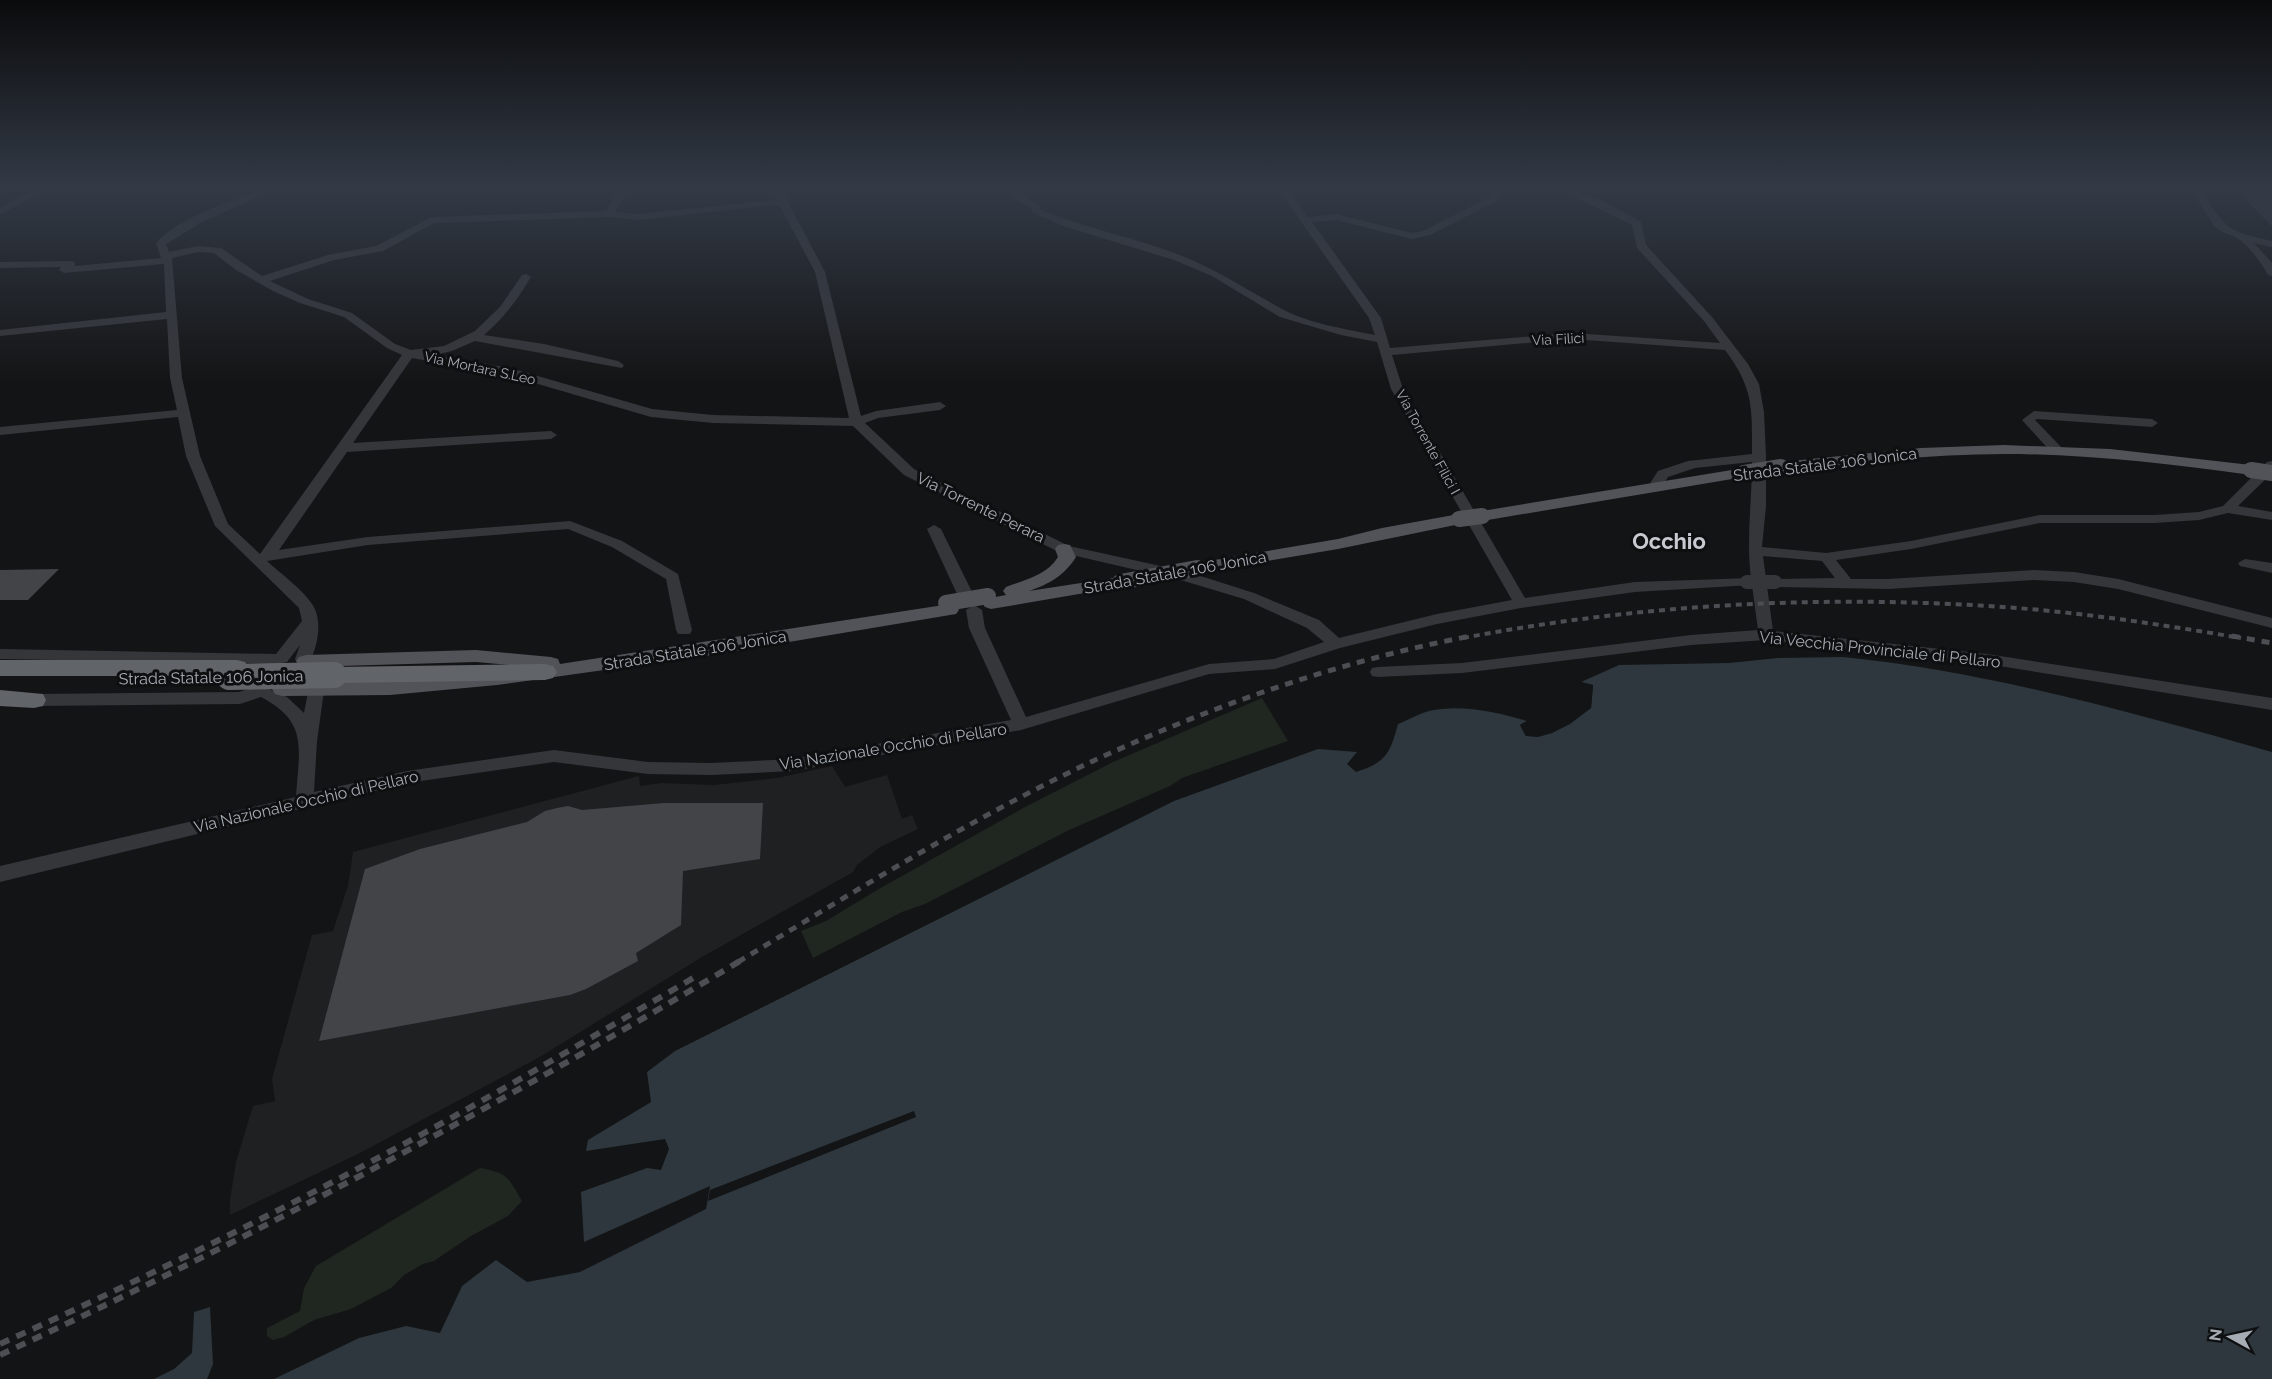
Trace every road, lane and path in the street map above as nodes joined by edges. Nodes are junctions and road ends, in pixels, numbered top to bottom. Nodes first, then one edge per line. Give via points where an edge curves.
1 (165, 253) edge
2 (183, 253) edge
3 (221, 253) edge
4 (353, 253) edge
5 (810, 253) edge
6 (1163, 253) edge
7 (1329, 253) edge
8 (1648, 253) edge
9 (2258, 253) edge
10 (167, 258) junction
11 (0, 265) edge
12 (2272, 273) edge
13 (526, 277) dead end
14 (261, 280) junction
15 (172, 315) junction
16 (0, 333) edge
17 (473, 337) junction
18 (1384, 346) junction
19 (1729, 347) junction
20 (409, 354) junction
21 (618, 365) dead end
22 (940, 406) dead end
23 (183, 413) junction
24 (856, 422) junction
25 (2152, 423) dead end
26 (0, 431) edge
27 (551, 435) dead end
28 (343, 448) junction
29 (2057, 450) junction
30 (1759, 457) junction
31 (2272, 465) edge
32 (2272, 473) edge
33 (1664, 483) junction
34 (2228, 509) junction
35 (2272, 516) edge
36 (934, 529) dead end
37 (1755, 551) junction
38 (1066, 553) junction
39 (1826, 557) junction
40 (263, 558) junction
41 (2246, 563) dead end
42 (2272, 568) edge
43 (1118, 578) junction
44 (1846, 583) junction
45 (1009, 592) junction
46 (980, 601) junction
47 (1521, 603) junction
48 (310, 620) junction
49 (2272, 623) edge
50 (684, 630) dead end
51 (1766, 635) junction
52 (1336, 644) junction
53 (0, 654) edge
54 (83, 656) junction
55 (279, 659) junction
56 (0, 664) edge
57 (0, 668) edge
58 (546, 668) junction
59 (307, 672) junction
60 (1378, 672) dead end
61 (233, 673) junction
62 (0, 681) edge
63 (269, 691) junction
64 (0, 698) edge
65 (34, 700) joint
66 (2272, 704) edge
67 (1021, 724) junction
68 (308, 741) junction
69 (305, 800) junction
70 (0, 874) edge

1 - 10 street
2 - 10 street, Via Mortara S.Leo
3 - 14 street, Via Mortara S.Leo
4 - 14 street
5 - 24 street via 820,272
6 - 18 street, Via Filici via 1216,274 1284,315
7 - 18 street, Via Torrente Filici I via 1375,318
8 - 19 street
9 - 12 street
10 - 11 street, Via Mortara S.Leo via 64,270 71,264
10 - 15 street
13 - 17 street via 489,327
14 - 20 street, Via Mortara S.Leo via 304,301 348,315
15 - 16 street
15 - 23 street via 176,378
17 - 20 street via 432,354
17 - 21 street
18 - 19 street, Via Filici via 1572,336
18 - 47 street, Via Torrente Filici I via 1398,389 1418,427
19 - 30 street via 1754,384
20 - 24 street, Via Mortara S.Leo via 506,371 651,413 712,419
20 - 28 street
22 - 24 street, Via Mortara S.Leo via 876,415
23 - 26 street
23 - 40 street via 193,456 222,526
24 - 38 street, Via Torrente Perara via 909,472
25 - 29 street via 2034,415 2028,420
27 - 28 street
28 - 40 street
29 - 32 main road, Strada Statale 106 Jonica, bridge via 2172,459
29 - 33 main road, Strada Statale 106 Jonica, bridge via 1944,451
30 - 33 street via 1693,464 1663,474
30 - 37 street
31 - 34 street
33 - 43 main road, Strada Statale 106 Jonica, bridge via 1338,544
34 - 35 street
34 - 39 street via 2155,519 2040,519 1911,545
36 - 46 street
37 - 39 street
37 - 51 street
38 - 45 main road via 1063,566 1054,573
38 - 52 street, Via Torrente Perara via 1188,577 1249,596 1313,624
39 - 44 street
40 - 48 street via 306,606
40 - 50 street via 368,541 570,525 617,544 674,577
41 - 42 street
43 - 45 main road, Strada Statale 106 Jonica
43 - 46 main road, Strada Statale 106 Jonica
44 - 47 street, Via Nazionale Occhio di Pellaro, bridge via 1635,587
44 - 49 street, Via Nazionale Occhio di Pellaro via 2034,575 2074,577 2118,584
45 - 46 main road, Strada Statale 106 Jonica
46 - 58 main road, Strada Statale 106 Jonica via 665,656
46 - 67 street via 977,628
47 - 52 street, Via Nazionale Occhio di Pellaro
48 - 55 street
48 - 59 street
51 - 60 street, Via Vecchia Provinciale di Pellaro via 1691,640 1462,668
51 - 66 street, Via Vecchia Provinciale di Pellaro via 1987,658
52 - 67 street, Via Nazionale Occhio di Pellaro via 1275,664 1209,669
53 - 54 street
54 - 55 street
54 - 56 highway
55 - 59 street via 294,657
55 - 63 street via 259,668 251,677 252,687
57 - 61 highway, Strada Statale 106 Jonica
58 - 59 main road via 476,656
58 - 59 main road via 467,684
58 - 61 highway, Strada Statale 106 Jonica, bridge
59 - 63 main road
59 - 68 street
61 - 62 highway, Strada Statale 106 Jonica
63 - 65 street via 240,698
63 - 68 street via 298,714
64 - 65 highway
67 - 69 street, Via Nazionale Occhio di Pellaro via 793,765 648,768 554,756 407,777
68 - 69 street
69 - 70 street, Via Nazionale Occhio di Pellaro

